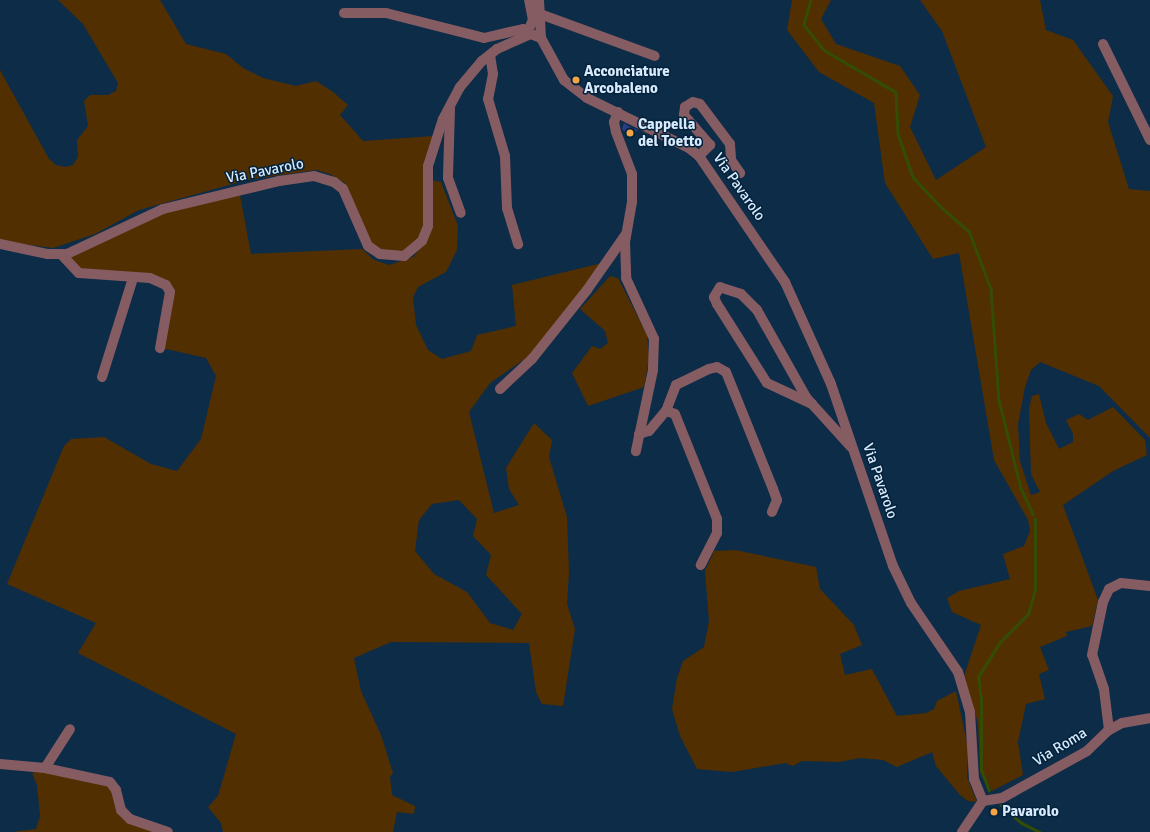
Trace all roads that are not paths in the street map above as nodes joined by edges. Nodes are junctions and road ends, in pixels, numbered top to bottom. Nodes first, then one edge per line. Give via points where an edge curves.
1 (529, 0) edge
2 (539, 0) edge
3 (344, 13) dead end
4 (540, 14) junction
5 (533, 34) junction
6 (1103, 44) dead end
7 (490, 55) junction
8 (655, 56) dead end
9 (450, 107) junction
10 (618, 112) junction
11 (1150, 140) edge
12 (699, 156) junction
13 (740, 174) dead end
14 (461, 214) dead end
15 (627, 232) junction
16 (0, 244) edge
17 (518, 244) dead end
18 (61, 254) junction
19 (133, 278) junction
20 (160, 348) dead end
21 (102, 376) dead end
22 (500, 389) dead end
23 (812, 404) junction
24 (666, 411) junction
25 (639, 434) junction
26 (854, 450) junction
27 (636, 451) dead end
28 (772, 512) dead end
29 (701, 565) dead end
30 (1150, 586) edge
31 (1150, 718) edge
32 (1122, 723) junction
33 (1150, 724) edge
34 (70, 729) dead end
35 (1109, 730) junction
36 (0, 764) edge
37 (45, 768) junction
38 (983, 801) junction
39 (168, 832) edge
40 (962, 832) edge

1 - 5 street
2 - 4 street
3 - 5 street via 386,12 484,38 523,29
4 - 5 street
4 - 8 street
5 - 7 street, Via Pavarolo via 508,43
5 - 10 street, Via Pavarolo via 564,80 587,98
6 - 11 street
7 - 9 street, Via Pavarolo via 460,87
7 - 17 street via 493,74 488,99 505,156 507,208
9 - 14 street via 448,178
9 - 18 street, Via Pavarolo via 428,166 428,226 422,240 404,256 380,254 368,246 343,189 334,182 314,176 279,181 163,209 84,248
10 - 12 street, Via Pavarolo via 689,148
10 - 15 street via 614,122 616,132 632,174 632,202
12 - 13 street via 710,145 684,115 685,107 693,102 700,104 730,144 731,160
12 - 26 street, Via Pavarolo via 786,282 831,384
15 - 22 street via 587,290 532,359
15 - 25 street via 626,278 654,340 654,370
16 - 18 street, Via Pavarolo
18 - 19 street via 79,272
19 - 20 street via 162,282 170,292
19 - 21 street
23 - 23 street via 767,384 717,304 714,297 720,287 741,294 757,310
23 - 26 street
24 - 25 street via 650,431
24 - 28 street via 676,385 709,369 717,367 726,372 773,489 776,500
24 - 29 street via 675,414 717,518 717,534
25 - 27 street
26 - 38 street, Via Pavarolo via 893,566 912,603 958,672 970,712 974,779
30 - 35 street via 1121,583 1109,589 1103,602 1092,655 1104,689
31 - 32 street, Via Roma
32 - 33 street
32 - 35 street, Via Roma
34 - 37 street via 51,763
35 - 38 street, Via Roma via 1087,751 1002,798
36 - 37 street
37 - 39 street via 110,782 116,790 121,810 130,819
38 - 40 street

